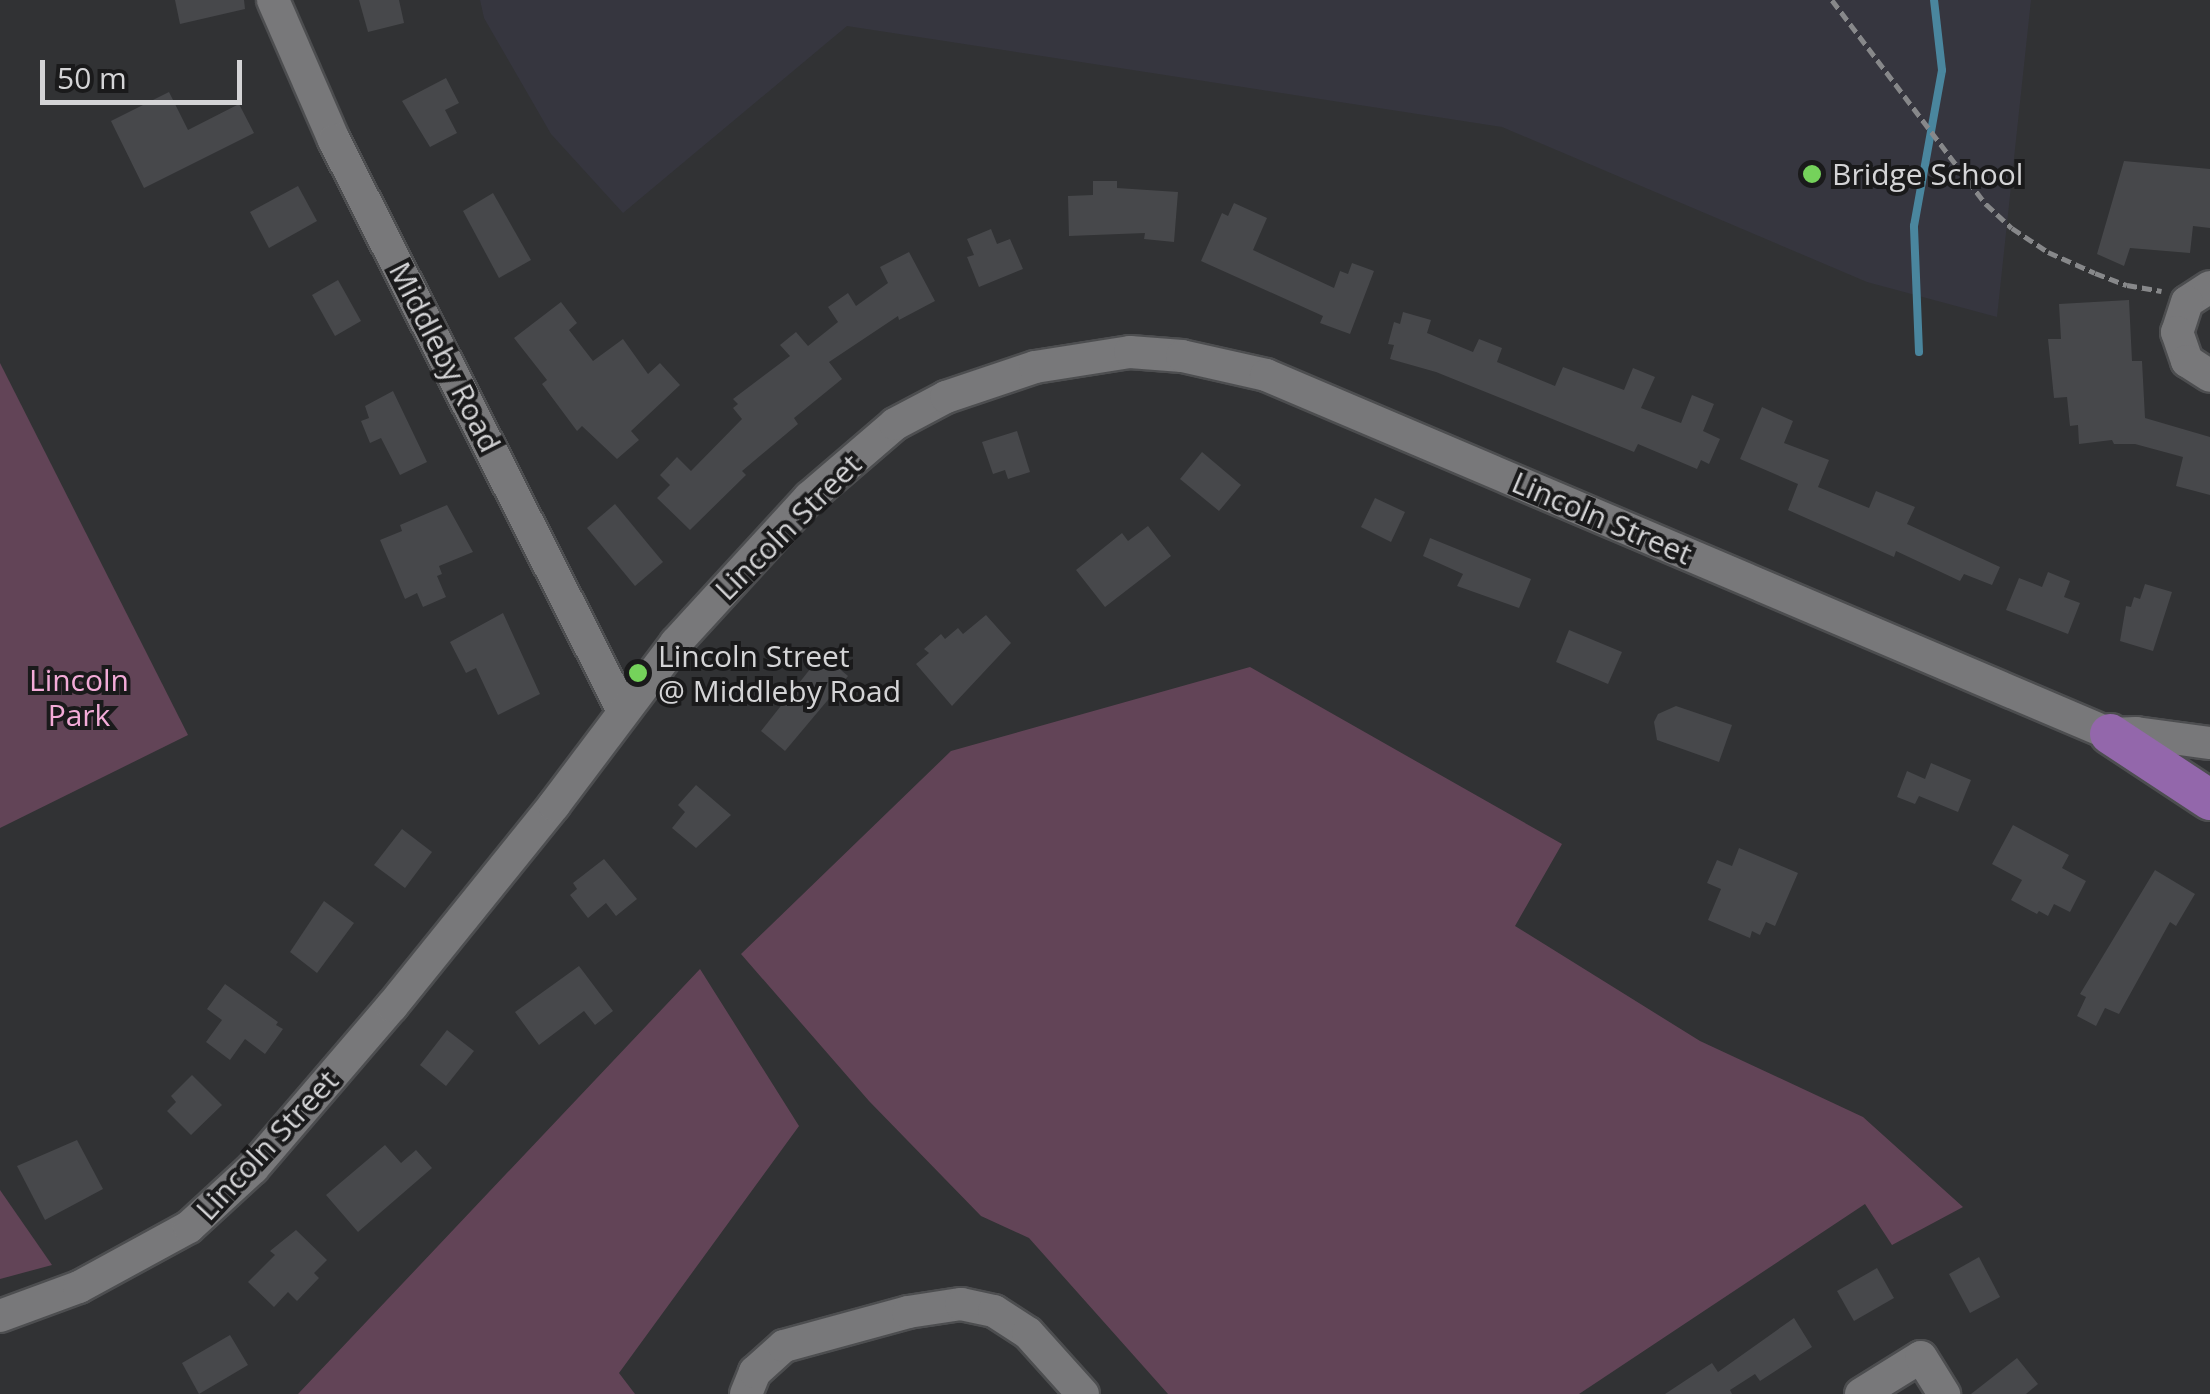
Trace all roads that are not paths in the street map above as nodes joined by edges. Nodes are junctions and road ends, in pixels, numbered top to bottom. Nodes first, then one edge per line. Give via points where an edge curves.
1 (272, 0) edge
2 (2198, 294) edge
3 (2210, 376) edge
4 (623, 711) junction
5 (2110, 734) junction
6 (2210, 742) edge
7 (2210, 800) edge
8 (0, 1316) edge
9 (746, 1394) edge
10 (1083, 1394) edge
11 (1861, 1394) edge
12 (1944, 1394) edge

1 - 4 street, Middleby Road via 334,140
2 - 3 street via 2176,332 2187,361
4 - 5 street, Lincoln Street via 809,498 895,424 1003,376 1130,352 1266,374
4 - 8 street, Lincoln Street via 392,1006 253,1168 189,1227 147,1253
5 - 6 street, Lincoln Street
5 - 7 main road
9 - 10 street via 754,1372 784,1346 961,1304 994,1311 1028,1333
11 - 12 street via 1921,1357

